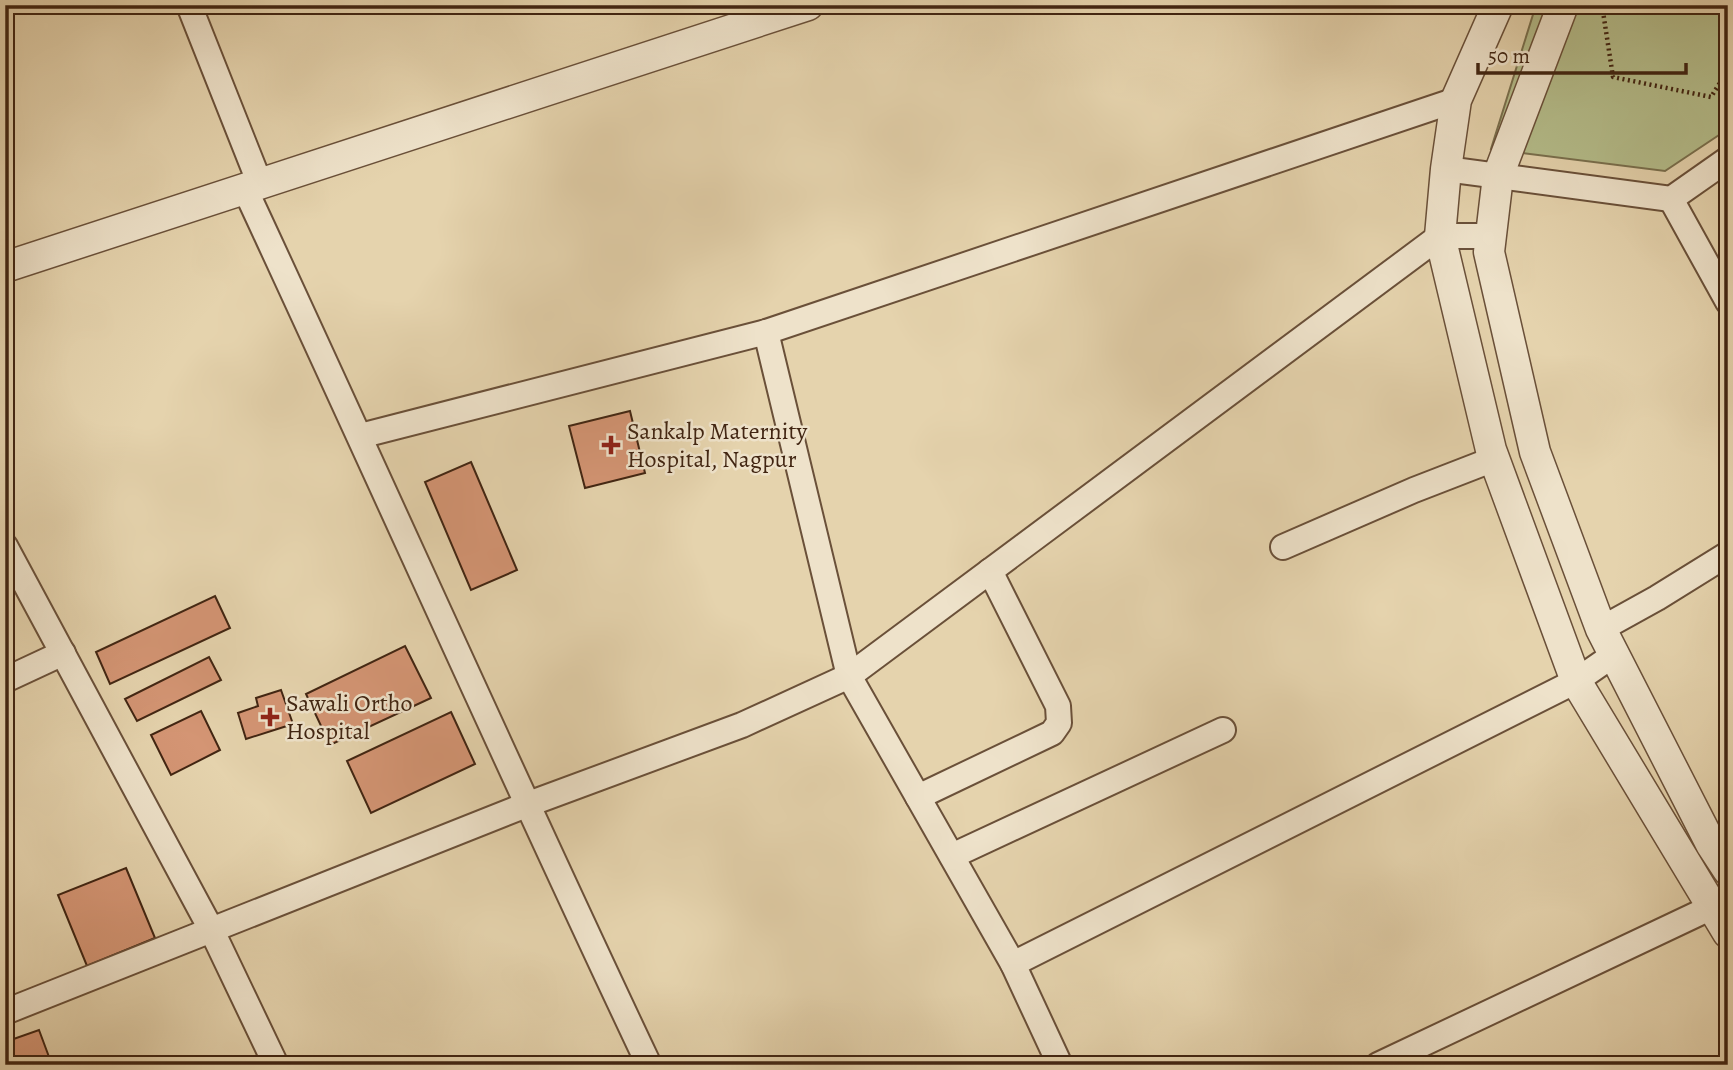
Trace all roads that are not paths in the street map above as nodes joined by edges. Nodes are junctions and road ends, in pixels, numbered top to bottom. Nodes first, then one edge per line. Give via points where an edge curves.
1 (189, 5) edge
2 (808, 5) edge
3 (1498, 5) edge
4 (1563, 5) edge
5 (1456, 100) junction
6 (1728, 159) edge
7 (1446, 169) junction
8 (1498, 176) junction
9 (253, 187) junction
10 (1671, 199) junction
11 (1440, 236) junction
12 (1490, 236) junction
13 (5, 267) edge
14 (1728, 302) edge
15 (766, 332) junction
16 (360, 436) junction
17 (1494, 459) junction
18 (5, 547) edge
19 (1283, 547) dead end
20 (1728, 554) edge
21 (990, 571) junction
22 (1606, 642) junction
23 (62, 653) junction
24 (849, 676) junction
25 (5, 680) edge
26 (1576, 681) junction
27 (1223, 730) dead end
28 (918, 797) junction
29 (526, 805) junction
30 (952, 856) junction
31 (1728, 870) edge
32 (1712, 907) junction
33 (212, 931) junction
34 (1728, 933) edge
35 (1013, 964) junction
36 (5, 1012) edge
37 (1411, 1058) edge
38 (276, 1065) edge
39 (649, 1065) edge
40 (1060, 1065) edge
41 (1378, 1065) edge

1 - 9 street
2 - 9 street
3 - 5 street
4 - 8 street
5 - 7 street
5 - 15 street
6 - 10 street
7 - 8 street
7 - 11 street
8 - 10 street
8 - 12 street
9 - 13 street
9 - 16 street
10 - 14 street
11 - 12 street
11 - 17 street
11 - 21 street
12 - 22 street via 1489,252 1535,452
15 - 16 street
15 - 24 street
16 - 29 street
17 - 19 street
17 - 26 street
18 - 23 street
20 - 22 street via 1657,598
21 - 24 street
21 - 28 street via 1058,706 1059,723 1052,733
22 - 26 street
22 - 31 street
23 - 25 street
23 - 33 street
24 - 28 street
24 - 29 street via 742,725
26 - 32 street
26 - 35 street
27 - 30 street
28 - 30 street
29 - 33 street
29 - 39 street
30 - 35 street
32 - 34 street
32 - 37 street
33 - 36 street
33 - 38 street
35 - 40 street
37 - 41 street

